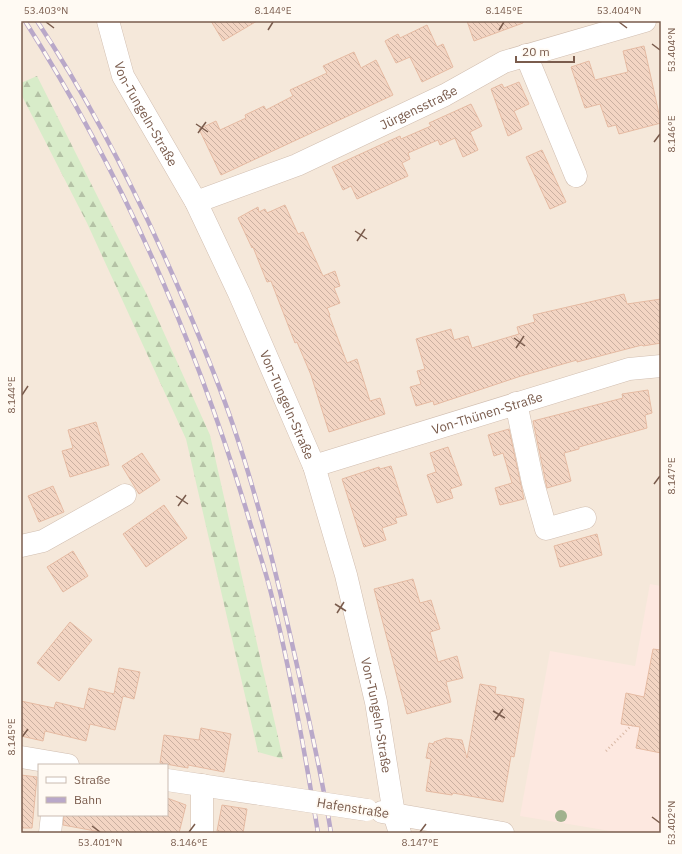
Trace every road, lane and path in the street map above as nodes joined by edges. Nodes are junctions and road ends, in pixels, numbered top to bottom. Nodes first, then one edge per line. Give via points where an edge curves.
1 (108, 21) edge
2 (645, 21) edge
3 (526, 55) junction
4 (576, 176) dead end
5 (196, 202) junction
6 (661, 366) edge
7 (516, 403) junction
8 (314, 466) junction
9 (125, 495) dead end
10 (585, 518) dead end
11 (21, 546) edge
12 (632, 726) dead end
13 (606, 751) dead end
14 (21, 757) edge
15 (58, 764) edge
16 (168, 780) edge
17 (202, 785) junction
18 (52, 816) edge
19 (397, 824) edge
20 (50, 833) edge
21 (202, 833) edge
22 (503, 833) edge

1 - 5 street, Von-Tungeln-Straße via 123,76
2 - 3 street, Jürgensstraße
3 - 4 street
3 - 5 street, Jürgensstraße via 504,62 445,95 297,165
5 - 8 street, Von-Tungeln-Straße via 239,293
6 - 7 street, Von-Thünen-Straße via 629,369
7 - 8 street, Von-Thünen-Straße
7 - 10 street via 546,529
8 - 19 street, Von-Tungeln-Straße via 346,575 376,702
9 - 11 street via 43,541
12 - 13 path
14 - 15 street
16 - 17 street, Hafenstraße
17 - 19 street, Hafenstraße, bridge via 367,810
17 - 21 street
18 - 20 street
19 - 22 street, Hafenstraße

